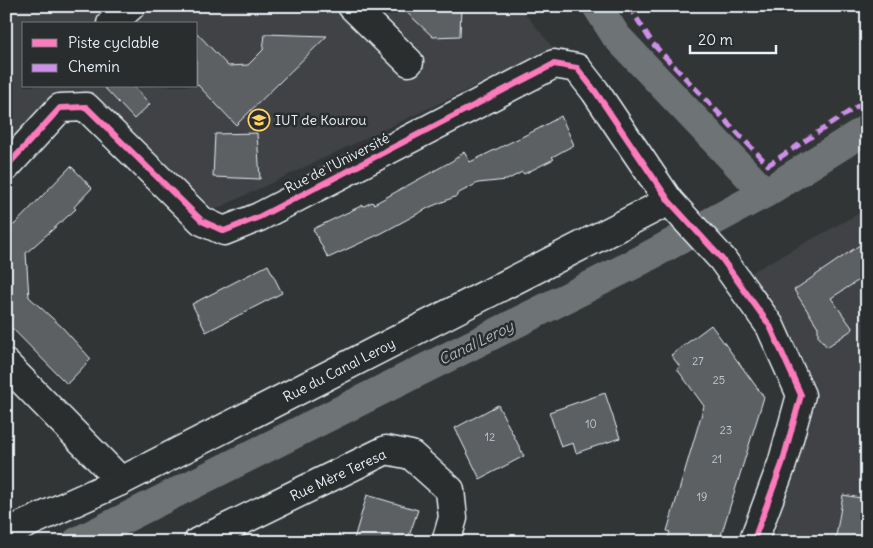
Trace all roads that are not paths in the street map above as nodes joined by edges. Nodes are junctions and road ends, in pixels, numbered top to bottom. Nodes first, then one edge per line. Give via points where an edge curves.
1 (131, 6) edge
2 (352, 6) edge
3 (113, 22) edge
4 (409, 62) dead end
5 (56, 97) edge
6 (6, 167) edge
7 (669, 201) junction
8 (6, 364) edge
9 (121, 482) junction
10 (6, 533) edge
11 (198, 542) edge
12 (446, 542) edge
13 (754, 542) edge

1 - 3 street
2 - 4 street
5 - 6 street, Rue de l'Université
5 - 7 street, Rue de l'Université via 86,107 202,221 224,231 259,217 554,64 577,68
7 - 9 street, Rue du Canal Leroy
7 - 13 street via 722,259 770,326 802,395
8 - 9 street
9 - 10 street, Rue du Canal Leroy
11 - 12 street, Rue Mère Teresa via 386,450 411,455 450,490 453,518

